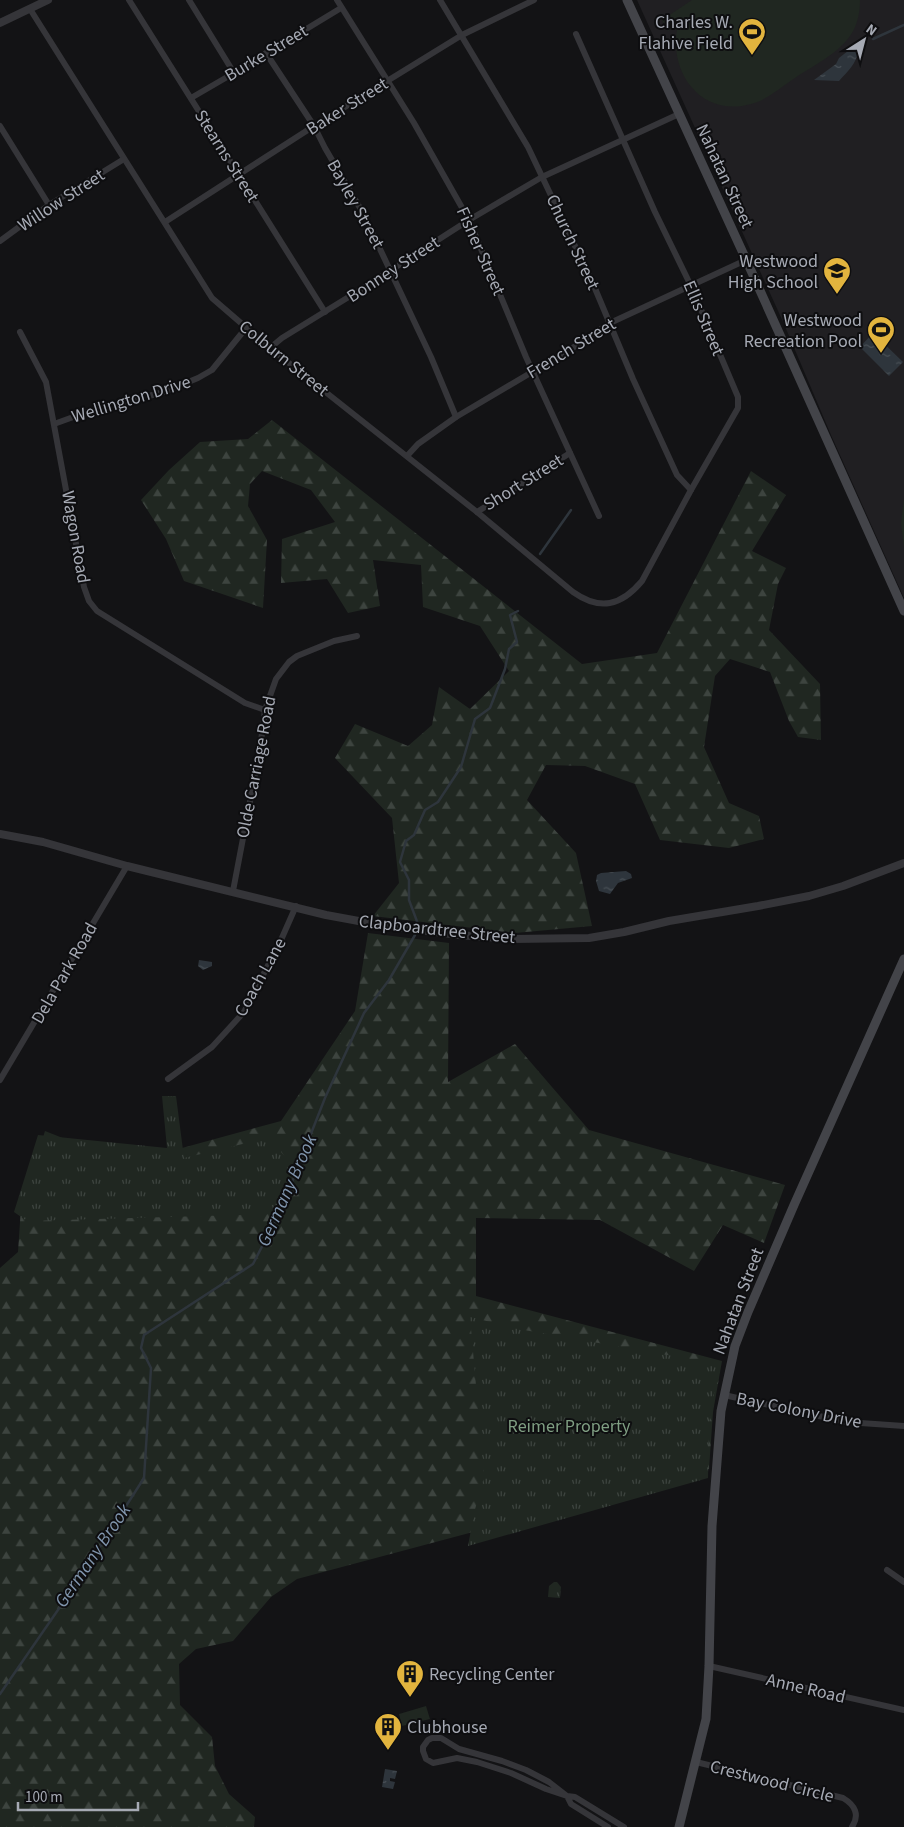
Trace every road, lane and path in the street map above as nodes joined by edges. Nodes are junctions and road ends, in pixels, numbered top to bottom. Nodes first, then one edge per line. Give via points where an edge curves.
1 (48, 0) edge
2 (128, 0) edge
3 (189, 0) edge
4 (337, 0) edge
5 (440, 0) edge
6 (534, 0) edge
7 (627, 0) edge
8 (30, 8) junction
9 (341, 8) junction
10 (0, 23) edge
11 (576, 34) dead end
12 (462, 35) junction
13 (266, 53) junction
14 (234, 73) junction
15 (387, 81) junction
16 (191, 98) junction
17 (679, 114) junction
18 (0, 126) edge
19 (314, 126) junction
20 (623, 139) junction
21 (124, 160) junction
22 (238, 175) junction
23 (542, 177) junction
24 (49, 204) junction
25 (469, 220) junction
26 (165, 222) junction
27 (0, 242) edge
28 (746, 260) junction
29 (391, 270) junction
30 (691, 286) junction
31 (325, 312) junction
32 (610, 323) junction
33 (246, 328) junction
34 (20, 332) dead end
35 (270, 348) junction
36 (533, 371) junction
37 (456, 418) junction
38 (54, 424) junction
39 (570, 453) junction
40 (407, 456) junction
41 (690, 490) junction
42 (476, 512) junction
43 (599, 516) dead end
44 (632, 593) joint
45 (904, 611) edge
46 (357, 636) dead end
47 (265, 710) junction
48 (0, 834) edge
49 (904, 863) edge
50 (127, 866) junction
51 (233, 891) junction
52 (296, 906) junction
53 (904, 959) edge
54 (168, 1079) dead end
55 (0, 1080) edge
56 (724, 1396) junction
57 (904, 1426) edge
58 (887, 1570) dead end
59 (904, 1582) edge
60 (709, 1666) junction
61 (904, 1710) edge
62 (696, 1762) junction
63 (567, 1796) junction
64 (608, 1827) edge
65 (624, 1827) edge
66 (679, 1827) edge
67 (852, 1827) edge

1 - 8 street
2 - 16 street, Stearns Street
3 - 14 street
4 - 9 street, Fisher Street
5 - 12 street, Church Street
6 - 12 street, Baker Street
7 - 17 main road, Nahatan Street
8 - 10 street
8 - 21 street, Colburn Street
9 - 13 street, Burke Street
9 - 15 street, Fisher Street
11 - 20 street, Ellis Street
12 - 15 street, Baker Street
12 - 23 street, Church Street via 528,147
13 - 14 street, Burke Street
13 - 19 street, Bayley Street
14 - 16 street, Burke Street
15 - 19 street, Baker Street
15 - 25 street, Fisher Street
16 - 22 street, Stearns Street
17 - 20 street, Bonney Street
17 - 28 main road, Nahatan Street
18 - 24 street
19 - 22 street, Baker Street
19 - 29 street, Bayley Street
20 - 23 street, Bonney Street
20 - 30 street, Ellis Street
21 - 24 street, Willow Street
21 - 26 street, Colburn Street
22 - 26 street, Baker Street
22 - 31 street, Stearns Street
23 - 25 street, Bonney Street
23 - 32 street, Church Street
24 - 27 street, Willow Street
25 - 29 street, Bonney Street
25 - 36 street, Fisher Street
26 - 33 street, Colburn Street via 212,298
28 - 30 street, French Street
28 - 45 main road, Nahatan Street
29 - 31 street, Bonney Street
29 - 37 street, Bayley Street
30 - 32 street, French Street
30 - 41 street, Ellis Street via 738,397 738,408
31 - 35 street, Bonney Street
32 - 36 street, French Street
32 - 41 street, Church Street via 677,476
33 - 35 street, Colburn Street
33 - 38 street, Wellington Drive via 212,370 198,378 164,392
34 - 38 street, Wagon Road via 46,382
35 - 40 street, Colburn Street
36 - 37 street, French Street
36 - 39 street, Fisher Street
37 - 40 street, French Street via 418,444
38 - 47 street, Wagon Road via 89,601 97,611 245,703
39 - 42 street, Short Street
39 - 43 street, Fisher Street
40 - 42 street, Colburn Street
41 - 44 street, Ellis Street via 642,581
42 - 44 street, Colburn Street via 583,599 607,604
46 - 47 street, Olde Carriage Road via 334,641 297,656 276,679
47 - 51 street, Olde Carriage Road
48 - 50 street, Clapboardtree Street via 43,842
49 - 52 street, Clapboardtree Street via 809,896 589,938 512,939 458,935 375,924
50 - 51 street, Clapboardtree Street
50 - 55 street, Dela Park Road
51 - 52 street, Clapboardtree Street
52 - 54 street, Coach Lane via 244,1012 212,1047
53 - 56 main road, Nahatan Street via 748,1312
56 - 57 street, Bay Colony Drive via 846,1422
56 - 60 main road, Nahatan Street via 712,1526
58 - 59 street
60 - 61 street, Anne Road
60 - 62 main road, Nahatan Street via 706,1719
62 - 66 main road, Nahatan Street
62 - 67 street, Crestwood Circle via 842,1798 850,1802 856,1815
63 - 63 street via 526,1770 459,1749 441,1738 432,1738 423,1747 429,1761 437,1763 457,1758 489,1765
63 - 64 street via 571,1804
63 - 65 street via 575,1797

